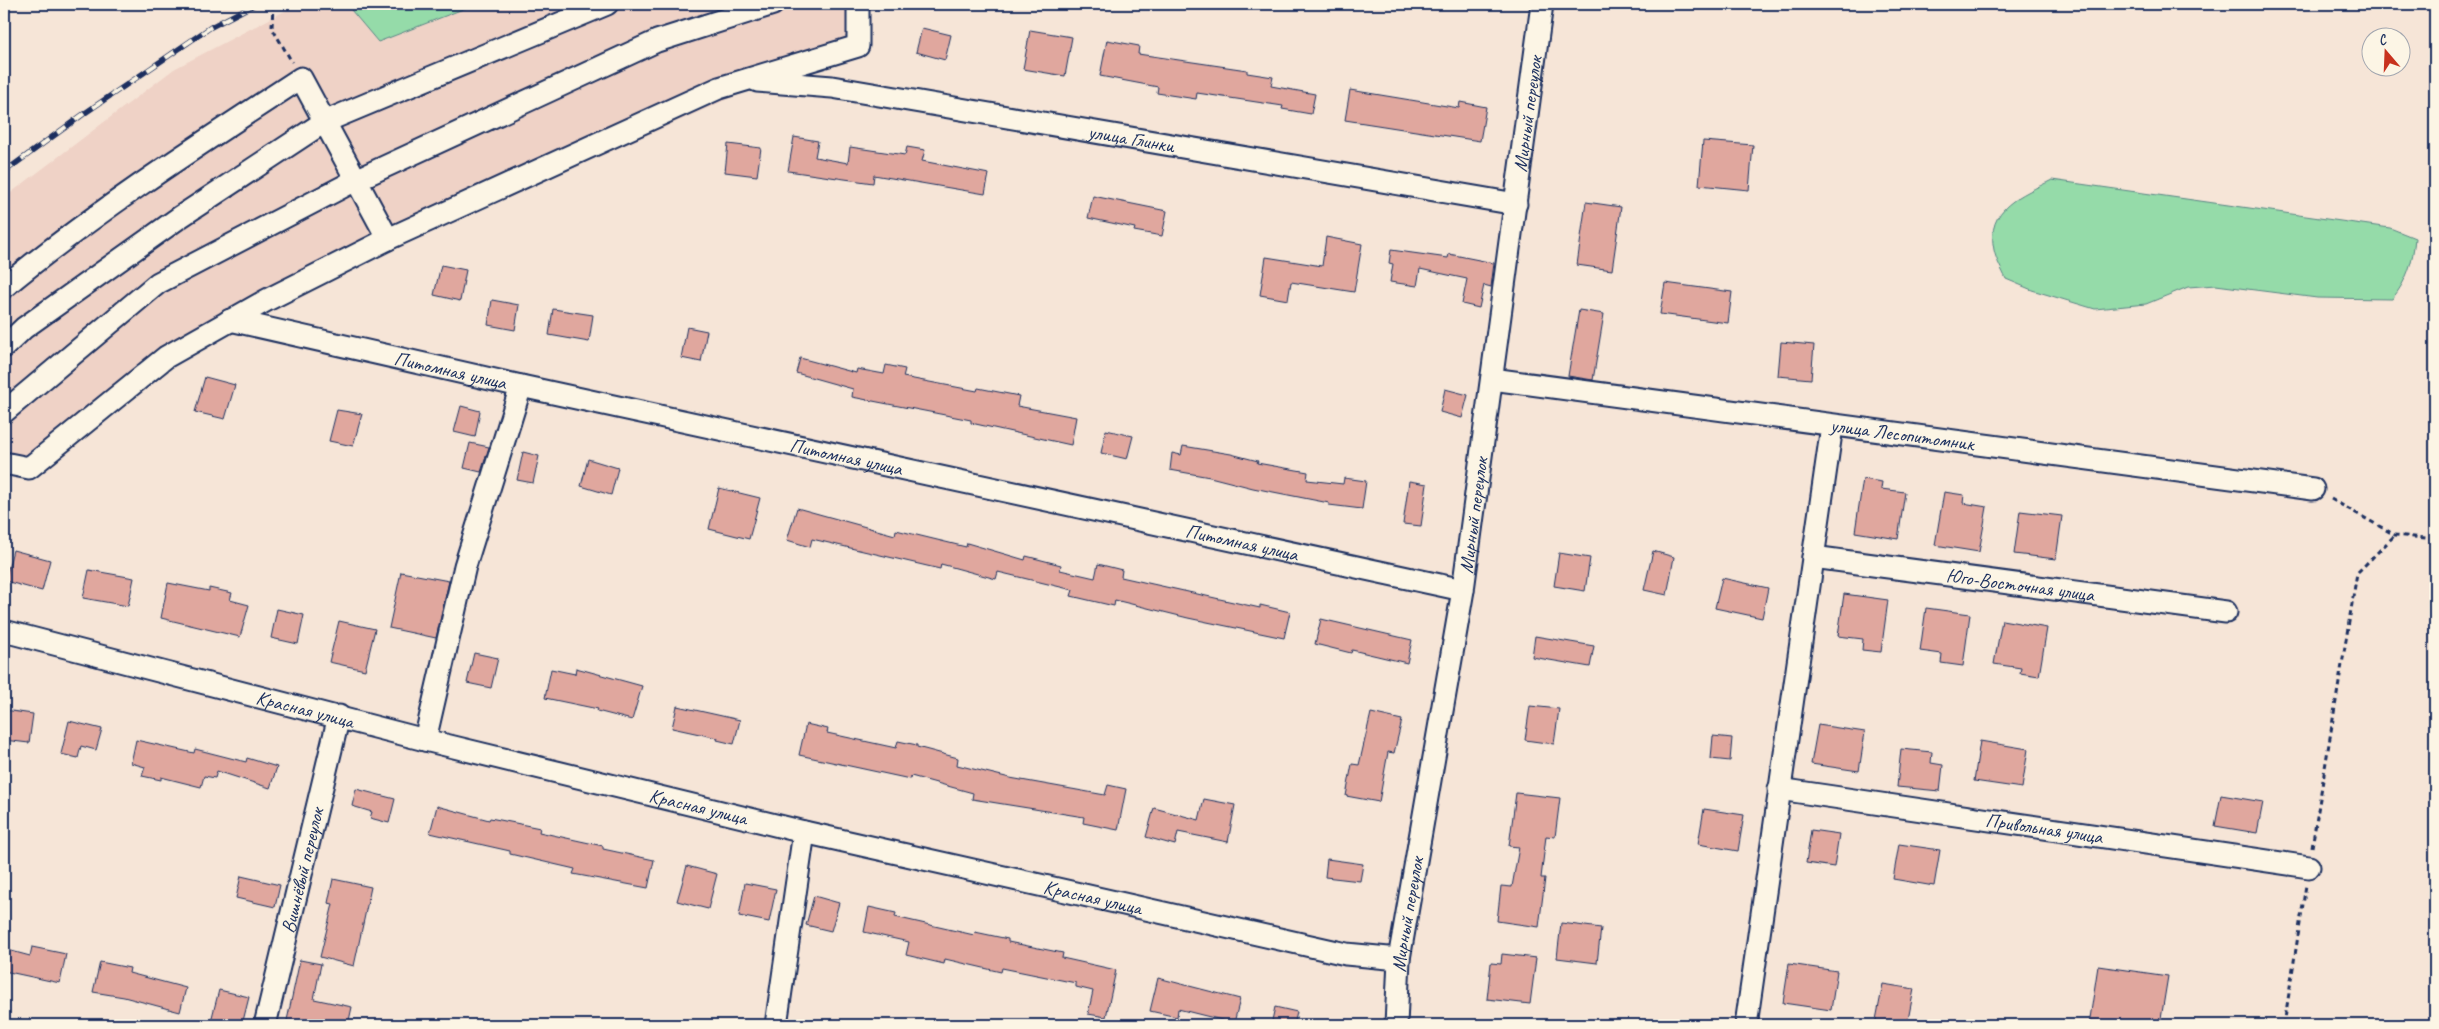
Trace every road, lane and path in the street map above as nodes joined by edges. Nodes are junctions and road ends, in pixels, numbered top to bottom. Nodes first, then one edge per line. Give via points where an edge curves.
1 (273, 4) edge
2 (607, 4) edge
3 (773, 4) edge
4 (858, 4) edge
5 (1542, 4) edge
6 (302, 78) junction
7 (745, 80) junction
8 (324, 122) junction
9 (356, 180) junction
10 (1516, 204) junction
11 (388, 239) junction
12 (4, 288) edge
13 (230, 320) junction
14 (4, 347) edge
15 (1492, 379) junction
16 (521, 386) junction
17 (4, 412) edge
18 (1832, 426) junction
19 (4, 463) edge
20 (2313, 489) joint
21 (2395, 535) junction
22 (2435, 539) edge
23 (1813, 557) junction
24 (1463, 590) junction
25 (2226, 612) dead end
26 (4, 631) edge
27 (339, 716) junction
28 (425, 740) junction
29 (1779, 789) junction
30 (804, 832) junction
31 (2309, 867) junction
32 (1399, 959) junction
33 (265, 1025) edge
34 (776, 1025) edge
35 (1396, 1025) edge
36 (1746, 1025) edge
37 (2284, 1025) edge

1 - 6 path via 272,28
2 - 8 street
3 - 9 street via 657,41
4 - 7 street via 858,46
5 - 10 street, Мирный переулок
6 - 8 street
6 - 12 street via 156,173 57,244
7 - 10 street, улица Глинки via 832,87
7 - 11 street via 719,88
8 - 9 street
8 - 14 street via 180,217 24,328
9 - 11 street
9 - 17 street via 158,283
10 - 15 street, Мирный переулок
11 - 13 street
13 - 16 street, Питомная улица
13 - 19 street via 166,357 29,468
15 - 18 street, улица Лесопитомник
15 - 24 street, Мирный переулок
16 - 24 street, Питомная улица
16 - 28 street via 465,566
18 - 20 street, улица Лесопитомник
18 - 23 street
20 - 21 path
21 - 22 path
21 - 31 path via 2357,573
23 - 25 street, Юго-Восточная улица
23 - 29 street
24 - 32 street, Мирный переулок
26 - 27 street, Красная улица
27 - 28 street, Красная улица
27 - 33 street, Вишнёвый переулок
28 - 30 street, Красная улица
29 - 31 street, Привольная улица
29 - 36 street
30 - 32 street, Красная улица via 1346,954
30 - 34 street
31 - 37 path
32 - 35 street, Мирный переулок

